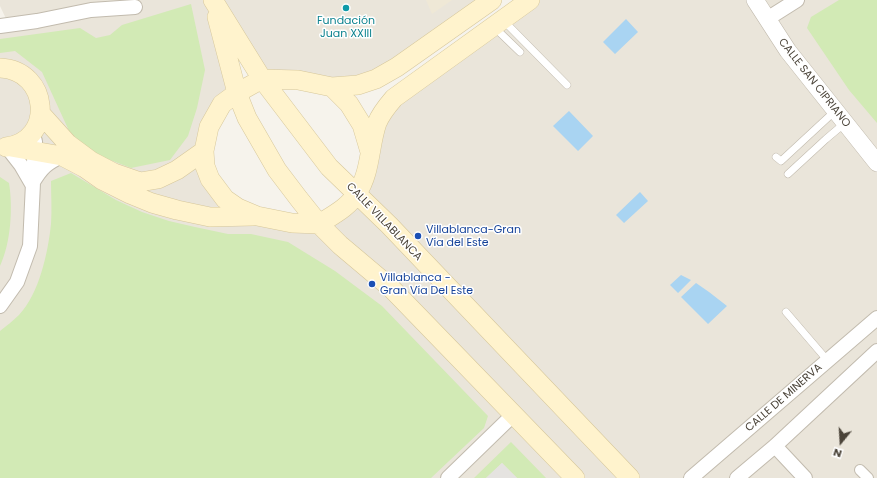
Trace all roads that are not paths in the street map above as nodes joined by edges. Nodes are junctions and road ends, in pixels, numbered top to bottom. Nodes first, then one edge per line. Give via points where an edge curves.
1 (213, 0) edge
2 (492, 0) edge
3 (530, 0) edge
4 (755, 0) edge
5 (797, 0) edge
6 (135, 7) dead end
7 (767, 19) junction
8 (498, 23) junction
9 (0, 26) edge
10 (520, 52) dead end
11 (0, 68) edge
12 (262, 79) junction
13 (567, 85) dead end
14 (332, 87) junction
15 (237, 93) junction
16 (840, 117) junction
17 (38, 120) junction
18 (6, 147) edge
19 (34, 150) junction
20 (204, 151) junction
21 (370, 152) junction
22 (62, 156) junction
23 (776, 157) dead end
24 (877, 163) edge
25 (788, 174) dead end
26 (32, 184) junction
27 (357, 194) junction
28 (257, 216) junction
29 (319, 224) junction
30 (0, 306) edge
31 (786, 312) dead end
32 (877, 318) edge
33 (877, 351) edge
34 (828, 361) junction
35 (514, 414) junction
36 (774, 446) junction
37 (860, 470) dead end
38 (448, 478) edge
39 (575, 478) edge
40 (630, 478) edge
41 (691, 478) edge
42 (737, 478) edge
43 (805, 478) edge
44 (868, 478) edge

1 - 12 main road, CALLE VILLABLANCA
1 - 15 main road
2 - 14 main road via 376,79 358,85
3 - 8 main road
4 - 7 street, CALLE SAN CIPRIANO
5 - 7 street
6 - 9 street via 91,10
7 - 16 street, CALLE SAN CIPRIANO via 788,51
8 - 10 lane
8 - 13 lane
8 - 21 main road via 394,98 377,123
11 - 17 main road via 12,70 31,82 40,102
12 - 14 main road via 298,80
12 - 15 main road
12 - 27 main road, CALLE VILLABLANCA via 329,167
14 - 21 main road via 349,104 362,125
15 - 20 main road via 222,104 216,114
15 - 29 main road via 247,118 277,170
16 - 23 lane via 781,161
16 - 24 street, CALLE SAN CIPRIANO
16 - 25 lane via 826,139
17 - 18 main road via 21,143
17 - 19 street
17 - 20 main road via 91,161 140,182 158,179 177,170
18 - 19 main road
18 - 26 street
19 - 22 main road
19 - 26 street
20 - 28 main road via 205,166 210,179 224,199
21 - 27 main road via 366,173
22 - 26 street via 49,162
22 - 28 main road via 102,180 152,203 210,217
26 - 30 street via 30,246 17,282
27 - 29 main road via 346,207
27 - 40 main road, CALLE VILLABLANCA
28 - 29 main road via 292,223
29 - 35 main road via 390,288
31 - 34 lane
32 - 34 street, CALLE DE MINERVA
33 - 36 street
34 - 41 street, CALLE DE MINERVA
35 - 38 street
35 - 39 main road
36 - 42 street
36 - 43 street
37 - 44 street

